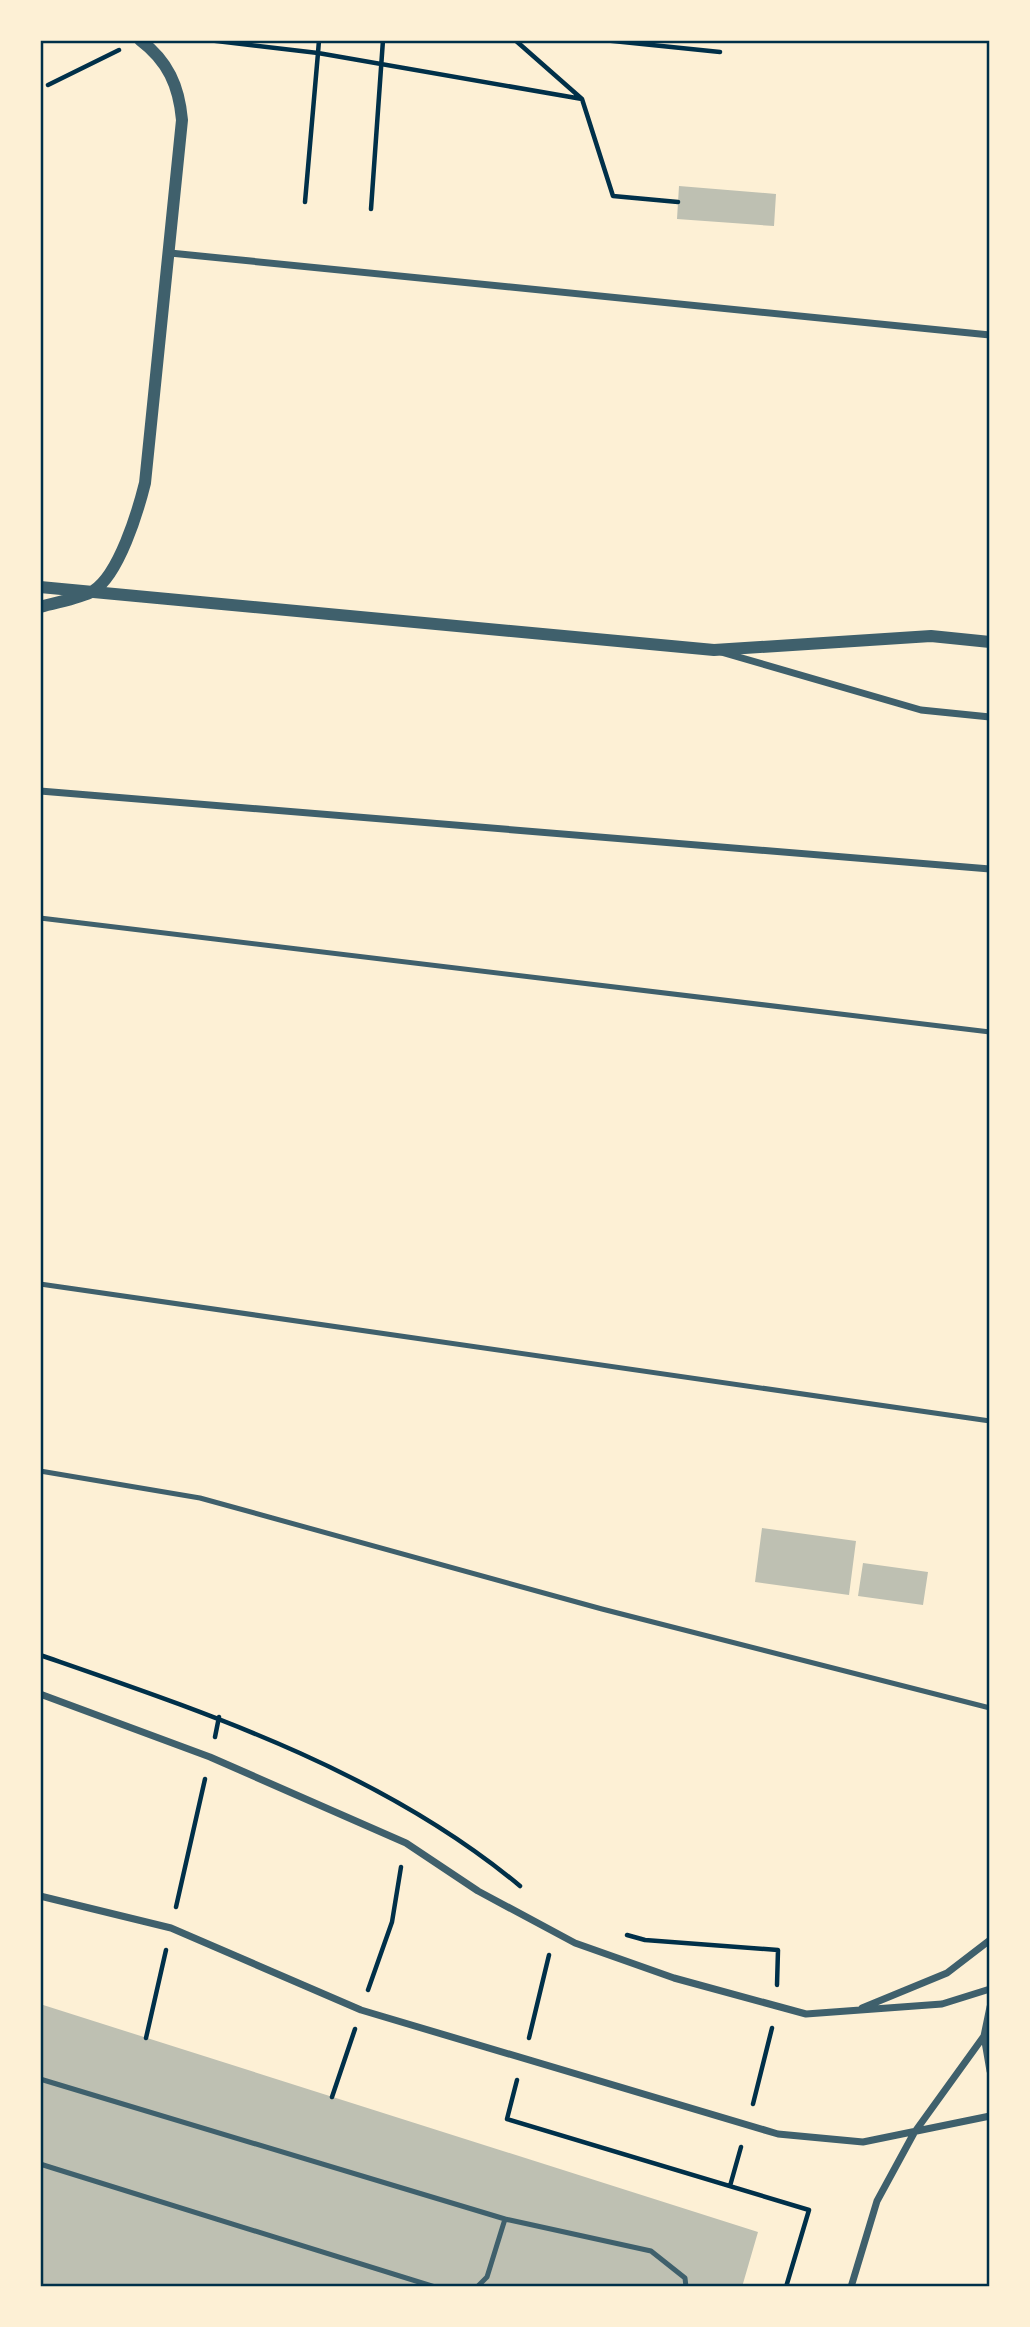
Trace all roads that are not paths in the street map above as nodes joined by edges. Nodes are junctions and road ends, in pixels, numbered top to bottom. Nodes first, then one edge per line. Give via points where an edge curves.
1 (134, 43) edge
2 (170, 253) junction
3 (990, 335) edge
4 (40, 587) edge
5 (94, 590) junction
6 (40, 607) edge
7 (990, 642) edge
8 (714, 650) junction
9 (990, 717) edge
10 (40, 791) edge
11 (990, 869) edge
12 (40, 918) edge
13 (990, 1032) edge
14 (40, 1284) edge
15 (990, 1421) edge
16 (40, 1471) edge
17 (40, 1694) edge
18 (990, 1708) edge
19 (40, 1896) edge
20 (990, 1940) edge
21 (990, 1989) edge
22 (990, 2007) edge
23 (806, 2014) junction
24 (984, 2036) junction
25 (990, 2071) edge
26 (40, 2079) edge
27 (990, 2116) edge
28 (914, 2133) junction
29 (40, 2164) edge
30 (505, 2219) junction
31 (435, 2287) edge
32 (477, 2287) edge
33 (686, 2287) edge
34 (851, 2287) edge

1 - 2 street via 156,52 180,94 183,120
2 - 3 street
2 - 5 street via 145,483 121,555
4 - 5 street
5 - 6 street
5 - 8 street
7 - 8 street via 931,636
8 - 9 street via 921,710
10 - 11 street
12 - 13 lane
14 - 15 lane
16 - 18 lane via 200,1499 602,1609
17 - 23 street via 211,1757 406,1843 478,1891 575,1943 674,1978
19 - 28 street via 171,1928 362,2010 778,2134 863,2142
20 - 23 street via 947,1973 902,1993 858,2009
21 - 23 street via 942,2004
22 - 24 street
24 - 25 street
24 - 28 street
26 - 30 lane
27 - 28 street
28 - 34 street via 877,2201
29 - 31 lane
30 - 32 lane via 487,2277
30 - 33 lane via 651,2250 685,2278

